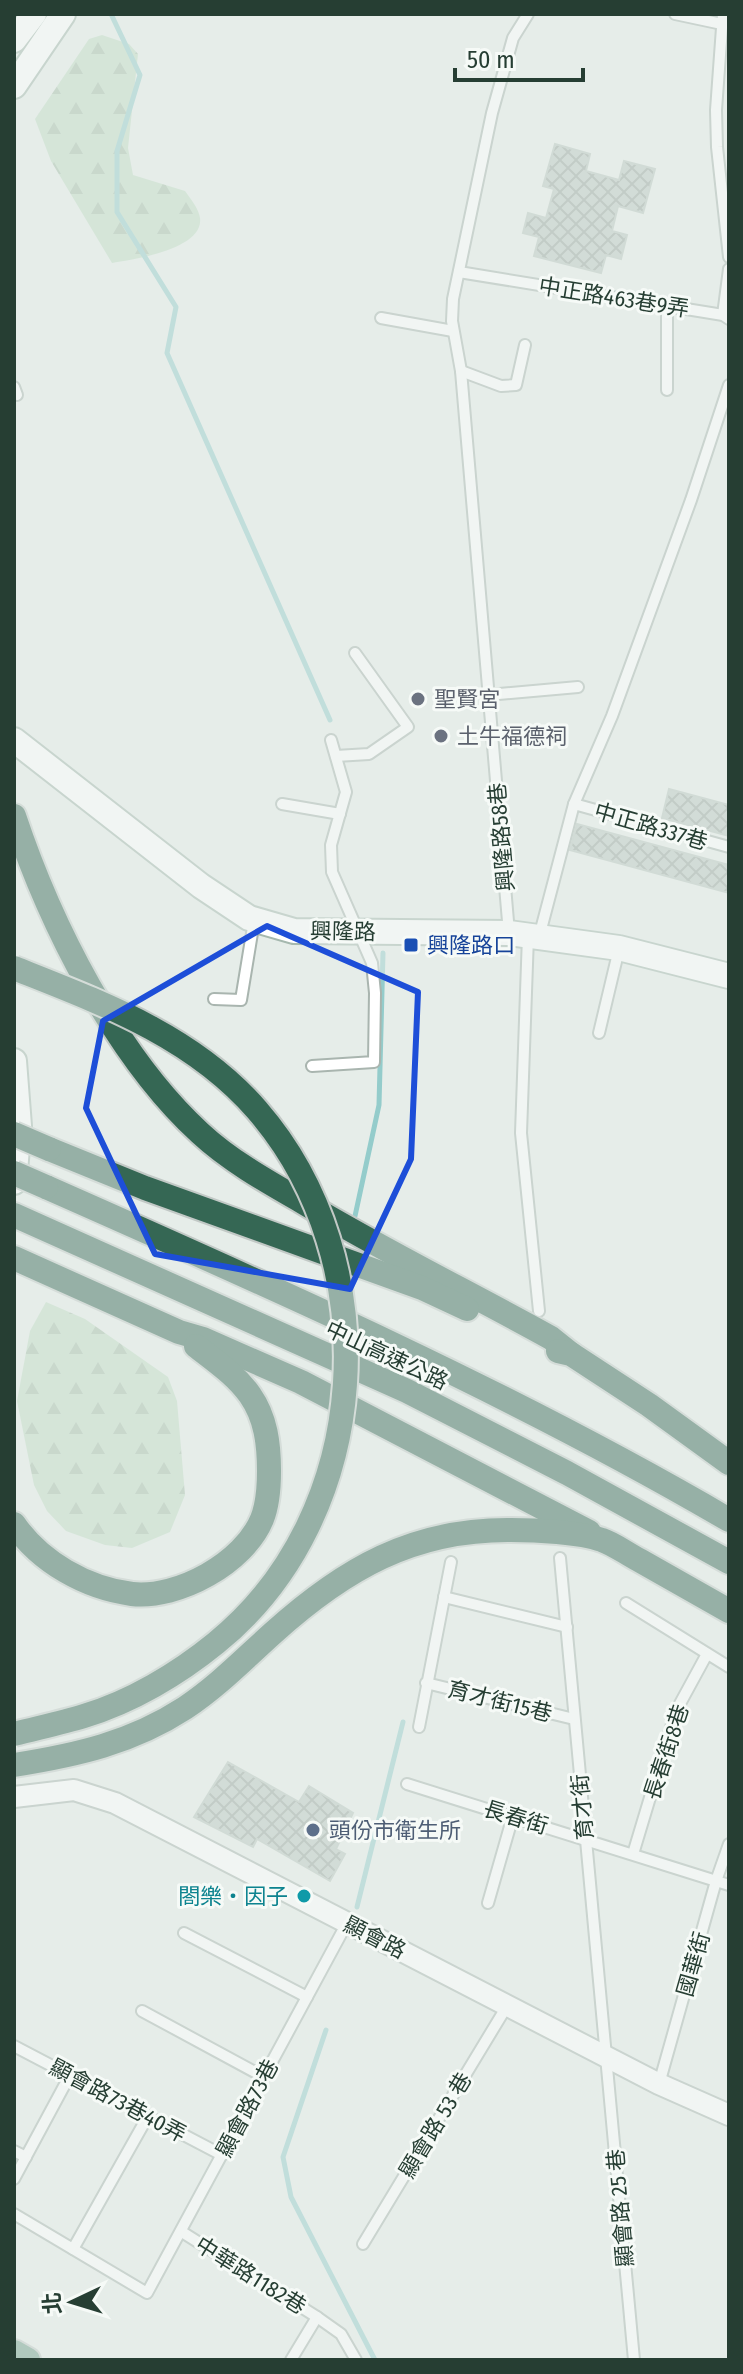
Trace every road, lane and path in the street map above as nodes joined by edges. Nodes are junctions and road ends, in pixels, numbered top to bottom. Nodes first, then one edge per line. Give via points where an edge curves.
1 (34, 14) edge
2 (63, 14) edge
3 (528, 14) edge
4 (675, 14) edge
5 (722, 19) edge
6 (14, 40) edge
7 (725, 64) edge
8 (14, 86) edge
9 (729, 257) edge
10 (729, 269) edge
11 (459, 272) junction
12 (667, 306) junction
13 (726, 317) edge
14 (381, 318) dead end
15 (453, 331) junction
16 (525, 345) dead end
17 (461, 371) junction
18 (729, 385) edge
19 (667, 390) dead end
20 (355, 653) dead end
21 (578, 687) dead end
22 (488, 695) junction
23 (14, 740) edge
24 (331, 740) dead end
25 (336, 756) junction
26 (282, 804) dead end
27 (574, 804) junction
28 (340, 814) junction
29 (14, 816) edge
30 (729, 847) edge
31 (254, 919) junction
32 (359, 932) junction
33 (525, 935) junction
34 (619, 948) junction
35 (14, 968) edge
36 (729, 976) edge
37 (214, 999) dead end
38 (599, 1033) dead end
39 (14, 1061) edge
40 (312, 1066) dead end
41 (14, 1134) edge
42 (14, 1173) edge
43 (14, 1182) edge
44 (24, 1219) edge
45 (21, 1261) edge
46 (539, 1311) dead end
47 (179, 1332) junction
48 (571, 1354) junction
49 (729, 1463) edge
50 (729, 1520) edge
51 (14, 1524) edge
52 (601, 1539) junction
53 (560, 1558) dead end
54 (451, 1562) dead end
55 (729, 1562) edge
56 (444, 1597) junction
57 (626, 1603) dead end
58 (729, 1611) edge
59 (567, 1627) junction
60 (707, 1654) junction
61 (729, 1667) edge
62 (426, 1683) junction
63 (574, 1719) junction
64 (419, 1727) dead end
65 (14, 1734) edge
66 (14, 1765) edge
67 (407, 1784) dead end
68 (14, 1797) edge
69 (513, 1816) junction
70 (585, 1838) junction
71 (729, 1844) edge
72 (633, 1854) junction
73 (716, 1881) junction
74 (729, 1885) edge
75 (488, 1903) dead end
76 (347, 1923) junction
77 (184, 1933) dead end
78 (307, 1997) junction
79 (507, 2006) junction
80 (142, 2011) dead end
81 (14, 2046) edge
82 (605, 2057) junction
83 (70, 2075) junction
84 (264, 2077) junction
85 (659, 2084) junction
86 (729, 2115) edge
87 (148, 2116) junction
88 (14, 2151) edge
89 (222, 2155) junction
90 (26, 2157) junction
91 (14, 2179) edge
92 (14, 2214) edge
93 (182, 2232) junction
94 (363, 2244) dead end
95 (73, 2249) junction
96 (317, 2317) junction
97 (14, 2352) edge
98 (28, 2360) edge
99 (291, 2360) edge
100 (356, 2360) edge
101 (634, 2360) edge

1 - 6 street
2 - 8 street
3 - 11 lane, 興隆路58巷 via 513,38 492,113
4 - 5 lane
5 - 7 lane
7 - 9 lane via 716,110
10 - 13 lane, 中正路463巷9弄
11 - 12 lane, 中正路463巷9弄
11 - 15 lane, 興隆路58巷
12 - 13 lane, 中正路463巷9弄
12 - 19 lane
14 - 15 lane
15 - 17 lane, 興隆路58巷
16 - 17 lane via 516,385 501,386
17 - 22 lane, 興隆路58巷
18 - 27 lane via 612,716
20 - 25 lane via 408,727 369,754
21 - 22 lane
22 - 33 lane, 興隆路58巷
23 - 31 street, 興隆路 via 201,886
24 - 25 lane
25 - 28 lane via 346,792
26 - 28 lane
27 - 30 lane, 中正路337巷
27 - 33 lane
28 - 32 lane via 331,845 332,872
29 - 48 highway via 81,971 130,1050 201,1134 343,1227 551,1338
31 - 32 street, 興隆路 via 294,931
31 - 37 lane via 241,1000
32 - 33 street, 興隆路
32 - 40 lane via 372,963 374,1062
33 - 34 street, 興隆路
33 - 46 lane via 521,1133
34 - 36 street, 興隆路
34 - 38 lane
35 - 65 highway, bridge via 173,1038 257,1110 302,1175 321,1218 341,1293 346,1343 341,1428 332,1466 300,1540 247,1615 149,1688 87,1716
39 - 43 street via 19,1126
41 - 48 highway, bridge via 145,1188 422,1288 548,1350
42 - 50 highway, 中山高速公路, bridge via 307,1302 573,1434
44 - 55 highway, 中山高速公路 via 407,1391
45 - 47 highway
47 - 51 highway via 229,1372 265,1422 269,1490 261,1521 238,1553 196,1581 134,1594 96,1586 53,1564
47 - 52 highway via 301,1382
48 - 49 highway
52 - 58 highway
52 - 66 highway via 483,1530 403,1546 354,1570 311,1601 222,1681 157,1725 77,1755
53 - 59 lane, 育才街
54 - 56 lane
56 - 59 lane
56 - 62 lane
57 - 60 lane
59 - 63 lane, 育才街
60 - 61 lane
60 - 72 lane, 長春街8巷 via 676,1711
62 - 63 lane, 育才街15巷
62 - 64 lane
63 - 70 lane, 育才街
67 - 69 lane, 長春街
68 - 76 street, 顯會路 via 74,1790 115,1803
69 - 70 lane, 長春街
69 - 75 lane
70 - 72 lane, 長春街
70 - 82 lane, 育才街
71 - 73 lane, 國華街
72 - 73 lane, 長春街
73 - 74 lane, 長春街
73 - 85 lane, 國華街
76 - 78 lane, 顯會路73巷
76 - 79 street, 顯會路
77 - 78 lane
78 - 84 lane, 顯會路73巷
79 - 82 street, 顯會路
79 - 94 lane, 顯會路 53 巷
80 - 84 lane
81 - 83 lane, 顯會路73巷40弄
82 - 85 street, 顯會路
82 - 101 lane, 顯會路 25 巷
83 - 87 lane, 顯會路73巷40弄
83 - 90 lane
84 - 89 lane, 顯會路73巷
85 - 86 street, 顯會路
87 - 89 lane, 顯會路73巷40弄
87 - 95 lane
88 - 90 lane
89 - 93 lane, 顯會路73巷
90 - 91 lane
92 - 95 lane
93 - 95 lane, 顯會路73巷 via 147,2293
93 - 96 lane, 中華路1182巷
96 - 99 lane, 中華路1182巷
96 - 100 lane via 341,2334
97 - 98 main road

